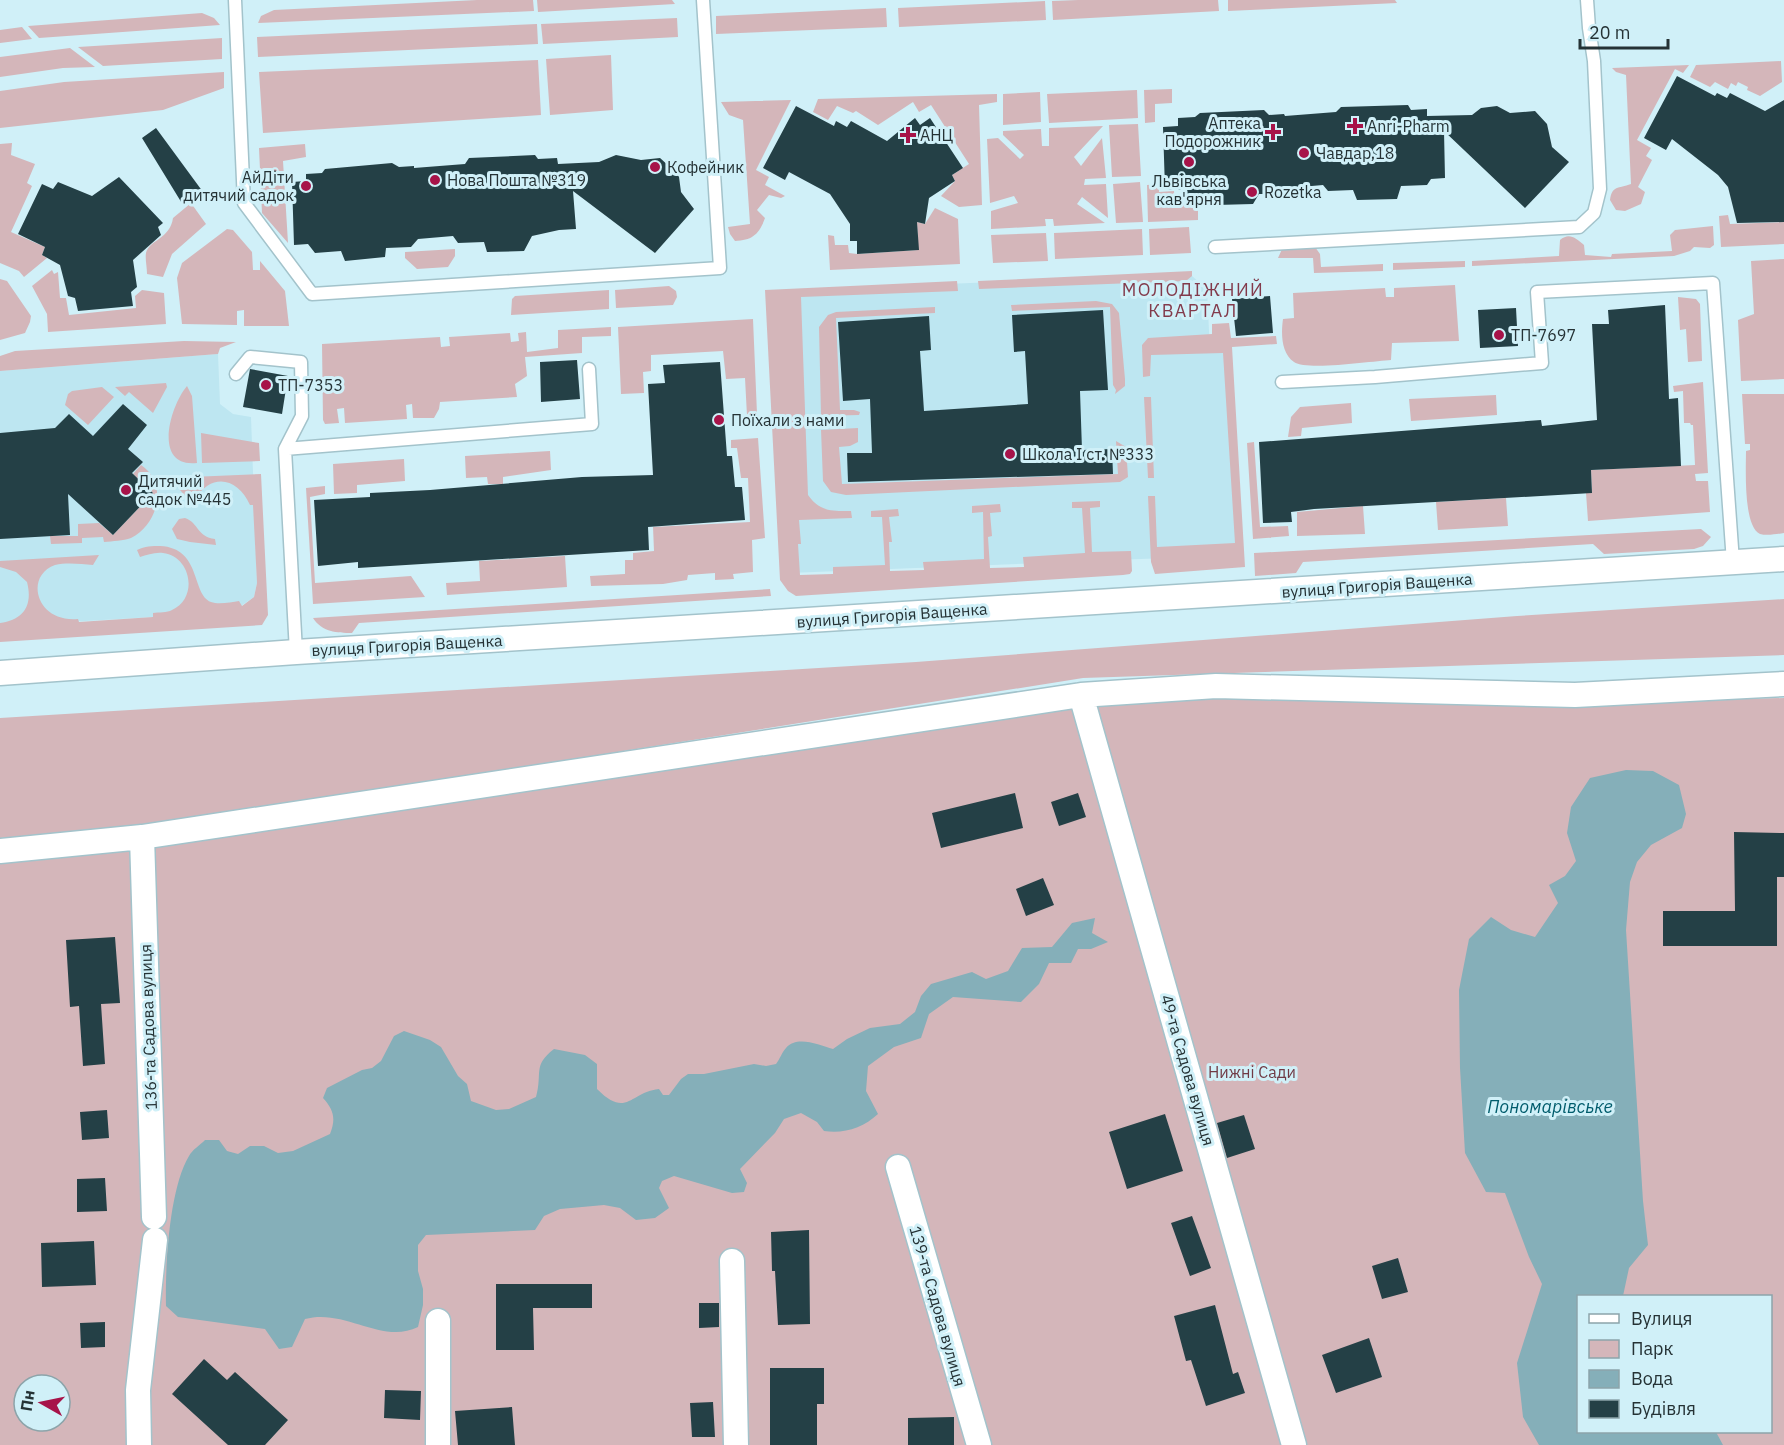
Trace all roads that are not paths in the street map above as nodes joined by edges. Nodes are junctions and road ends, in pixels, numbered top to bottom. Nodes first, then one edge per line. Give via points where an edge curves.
1 (235, 0) edge
2 (703, 0) edge
3 (1587, 0) edge
4 (1215, 247) dead end
5 (589, 369) dead end
6 (236, 374) dead end
7 (1282, 382) dead end
8 (285, 449) junction
9 (1784, 559) edge
10 (1733, 562) junction
11 (297, 652) junction
12 (0, 672) edge
13 (1784, 684) edge
14 (1081, 695) junction
15 (142, 837) junction
16 (0, 851) edge
17 (898, 1167) dead end
18 (732, 1261) dead end
19 (438, 1321) dead end
20 (139, 1445) edge
21 (438, 1445) edge
22 (736, 1445) edge
23 (979, 1445) edge
24 (1294, 1445) edge

1 - 2 lane via 244,203 312,294 720,268
3 - 4 lane via 1600,189 1594,213 1579,227
5 - 8 lane via 592,424
6 - 8 lane via 250,357 301,362 302,416
7 - 10 lane via 1542,363 1537,292 1713,282
8 - 11 lane
9 - 10 street, вулиця Григорія Ващенка
10 - 11 street, вулиця Григорія Ващенка
11 - 12 street, вулиця Григорія Ващенка
13 - 14 street via 1575,695 1216,686
14 - 15 street
14 - 24 street, 49-та Садова вулиця
15 - 16 street
15 - 20 street, 136-та Садова вулиця via 154,1228 138,1390
17 - 23 street, 139-та Садова вулиця
18 - 22 street
19 - 21 street

